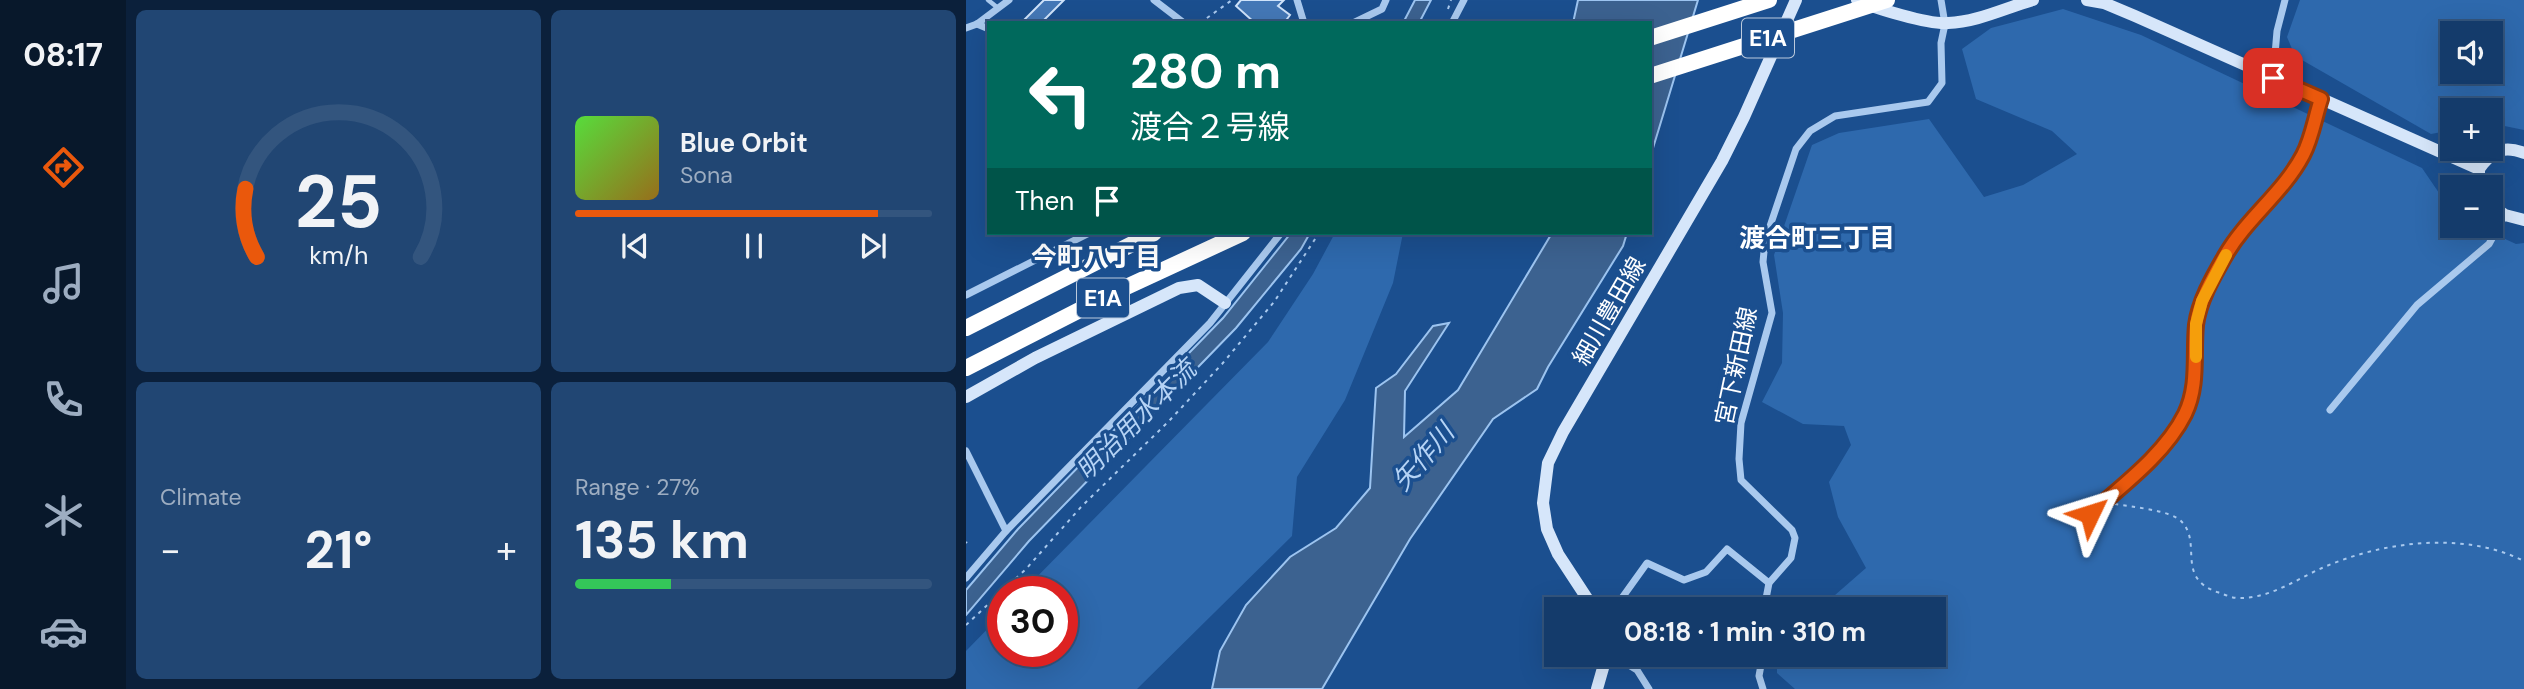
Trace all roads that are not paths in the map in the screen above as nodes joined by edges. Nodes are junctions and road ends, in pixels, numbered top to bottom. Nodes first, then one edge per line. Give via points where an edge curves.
1 (988, 0) edge
2 (1009, 0) edge
3 (1154, 0) edge
4 (1297, 0) edge
5 (1386, 0) edge
6 (1464, 0) edge
7 (1769, 0) edge
8 (1796, 0) edge
9 (1857, 0) edge
10 (1887, 0) edge
11 (1941, 0) edge
12 (2033, 0) edge
13 (2091, 0) edge
14 (2285, 0) edge
15 (999, 9) junction
16 (1181, 21) edge
17 (1303, 21) edge
18 (1357, 21) edge
19 (1453, 21) edge
20 (977, 24) junction
21 (1945, 24) junction
22 (966, 28) edge
23 (987, 28) edge
24 (1652, 37) edge
25 (1652, 75) edge
26 (2273, 78) junction
27 (2321, 99) junction
28 (2524, 153) edge
29 (2479, 169) junction
30 (2479, 175) edge
31 (2505, 215) joint
32 (2524, 220) edge
33 (1085, 235) edge
34 (1150, 235) edge
35 (1239, 235) edge
36 (1279, 235) edge
37 (966, 295) edge
38 (1226, 303) junction
39 (966, 328) edge
40 (966, 368) edge
41 (966, 397) edge
42 (2330, 410) dead end
43 (966, 451) edge
44 (2090, 514) dead end
45 (1006, 531) junction
46 (966, 578) edge
47 (1769, 583) junction
48 (1586, 597) edge
49 (1623, 597) edge
50 (1766, 597) edge
51 (1605, 667) edge
52 (1632, 667) edge
53 (1761, 667) edge
54 (1597, 689) edge
55 (1649, 689) edge
56 (1763, 689) edge

1 - 15 lane
2 - 15 street
3 - 16 street
4 - 17 street
5 - 18 street via 1382,9
6 - 19 street
7 - 24 highway, E1A
8 - 48 street, 細川豊田線 via 1722,161 1548,463 1543,503 1547,529
9 - 21 street
10 - 25 highway, E1A
11 - 21 street, 宮下新田線
12 - 21 street
13 - 26 street
14 - 26 street via 2279,14
15 - 20 street
20 - 22 street
20 - 23 street
21 - 47 street, 宮下新田線 via 1942,83 1927,102 1835,116 1810,131 1796,149 1765,241 1763,262 1772,313 1741,423 1739,459 1741,480 1795,538 1791,558
26 - 27 street
27 - 29 street
27 - 44 street via 2304,154 2227,253 2202,301 2196,324 2194,383 2185,413 2168,439
28 - 29 street via 2500,149
29 - 30 street
31 - 32 street
31 - 42 street via 2489,244 2417,305
33 - 37 street
34 - 39 highway, E1A
35 - 40 highway, E1A
36 - 38 street
38 - 41 street via 1198,285 1179,288
38 - 45 street
43 - 45 street
45 - 46 street
47 - 49 street via 1727,549 1706,572 1684,580 1647,564
47 - 50 street, 宮下新田線
51 - 54 street
52 - 55 street
53 - 56 street

